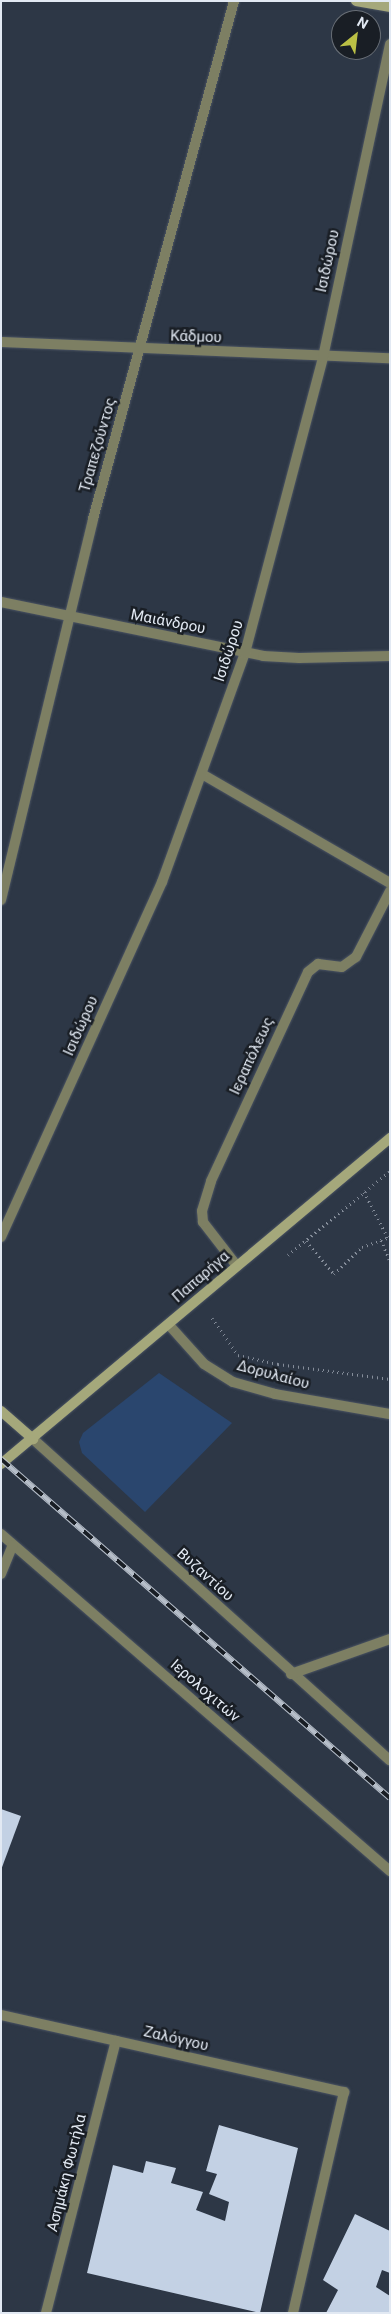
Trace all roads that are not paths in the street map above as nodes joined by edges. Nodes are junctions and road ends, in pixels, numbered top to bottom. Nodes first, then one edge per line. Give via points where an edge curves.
1 (234, 1) edge
2 (356, 1) edge
3 (390, 7) edge
4 (390, 44) edge
5 (1, 342) edge
6 (140, 350) junction
7 (323, 357) junction
8 (390, 358) edge
9 (1, 602) edge
10 (69, 617) junction
11 (245, 653) junction
12 (390, 656) edge
13 (202, 774) junction
14 (390, 883) edge
15 (390, 891) edge
16 (1, 900) edge
17 (390, 1138) edge
18 (1, 1237) edge
19 (237, 1266) junction
20 (169, 1325) junction
21 (1, 1411) edge
22 (390, 1414) edge
23 (32, 1439) junction
24 (1, 1464) edge
25 (1, 1534) edge
26 (13, 1545) junction
27 (1, 1574) edge
28 (390, 1639) edge
29 (291, 1674) junction
30 (390, 1760) edge
31 (390, 1871) edge
32 (1, 2015) edge
33 (116, 2041) junction
34 (46, 2313) edge
35 (293, 2313) edge

1 - 6 street, Τραπεζούντος
2 - 3 street
4 - 7 street, Ισιδώρου
5 - 6 street, Κάδμου
6 - 7 street, Κάδμου
6 - 10 street, Τραπεζούντος
7 - 8 street, Κάδμου
7 - 11 street, Ισιδώρου
9 - 10 street, Μαιάνδρου
10 - 11 street, Μαιάνδρου
10 - 16 street, Τραπεζούντος
11 - 12 street, Μαιάνδρου via 299,658
11 - 13 street, Ισιδώρου
13 - 14 street
13 - 18 street, Ισιδώρου via 162,882
15 - 19 street, Ιεραπόλεως via 356,956 342,967 318,964 308,972 211,1181 202,1211 203,1222
17 - 19 street, Παπαρήγα
19 - 20 street, Παπαρήγα
20 - 22 street, Δορυλαίου via 204,1364 233,1382 275,1394
20 - 23 street, Παπαρήγα
21 - 23 street, Βυζαντίου
23 - 24 street, Παπαρήγα
23 - 29 street, Βυζαντίου
25 - 26 street, Ιερολοχιτών
26 - 27 street
26 - 31 street, Ιερολοχιτών
28 - 29 street
29 - 30 street, Βυζαντίου
32 - 33 street, Ζαλόγγου
33 - 34 street, Ασημάκη Φωτήλα
33 - 35 street, Ζαλόγγου via 344,2092

